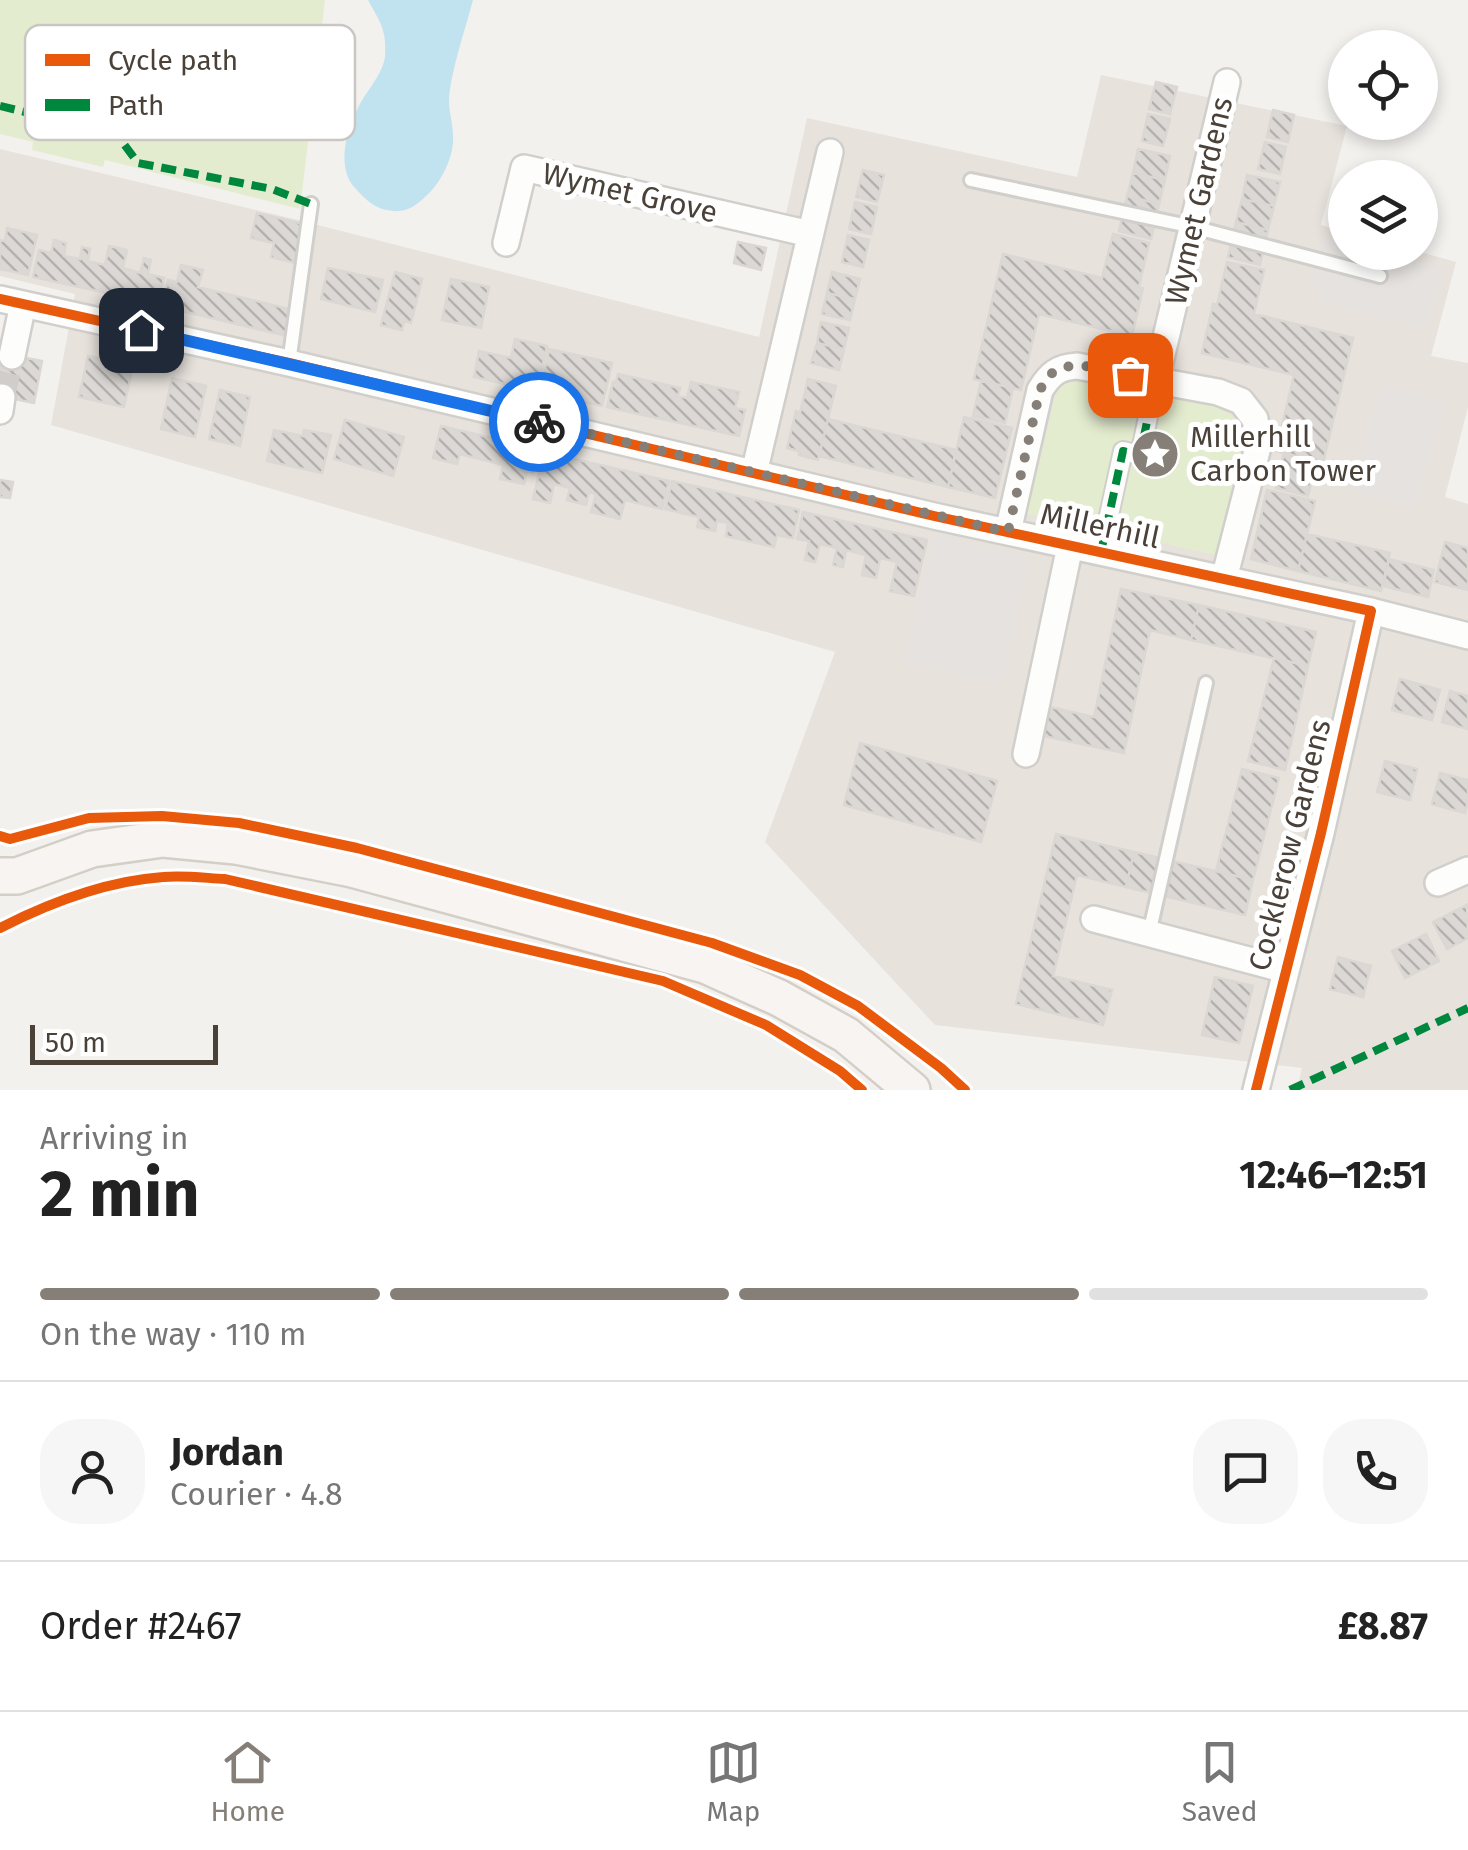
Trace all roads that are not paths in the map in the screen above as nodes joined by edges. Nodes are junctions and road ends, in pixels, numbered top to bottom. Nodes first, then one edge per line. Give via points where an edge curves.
1 (1227, 82) dead end
2 (830, 152) dead end
3 (971, 180) dead end
4 (312, 204) dead end
5 (1192, 227) junction
6 (810, 234) junction
7 (506, 242) dead end
8 (1380, 276) dead end
9 (12, 301) edge
10 (12, 356) tunnel mouth
11 (289, 364) junction
12 (1156, 380) junction
13 (754, 473) junction
14 (1008, 532) junction
15 (1070, 546) junction
16 (1101, 552) junction
17 (1224, 579) junction
18 (1371, 611) junction
19 (1468, 636) edge
20 (1206, 683) dead end
21 (1026, 754) dead end
22 (1468, 870) edge
23 (0, 876) edge
24 (1438, 883) dead end
25 (1094, 920) dead end
26 (1148, 934) junction
27 (1286, 970) junction
28 (912, 1090) edge
29 (1256, 1090) edge

1 - 5 street, Wymet Gardens
2 - 6 street
3 - 5 lane
4 - 11 lane
5 - 8 lane
5 - 12 street, Wymet Gardens
6 - 7 street, Wymet Grove via 524,168
6 - 13 street
9 - 10 street
9 - 11 street, Millerhill
11 - 13 street, Millerhill
12 - 14 street via 1078,366 1049,375
12 - 16 street via 1140,455 1124,451
12 - 17 street via 1218,392 1241,401 1256,419 1259,443
13 - 14 street, Millerhill
14 - 15 street, Millerhill
15 - 16 street, Millerhill
15 - 21 street
16 - 17 street, Millerhill
17 - 18 street, Millerhill
18 - 19 street, Millerhill
18 - 27 street, Cocklerow Gardens
20 - 26 lane
22 - 24 street
23 - 28 main road via 92,849 163,839 352,870 705,964 846,1036
25 - 26 street
26 - 27 street
27 - 29 street, Cocklerow Gardens

